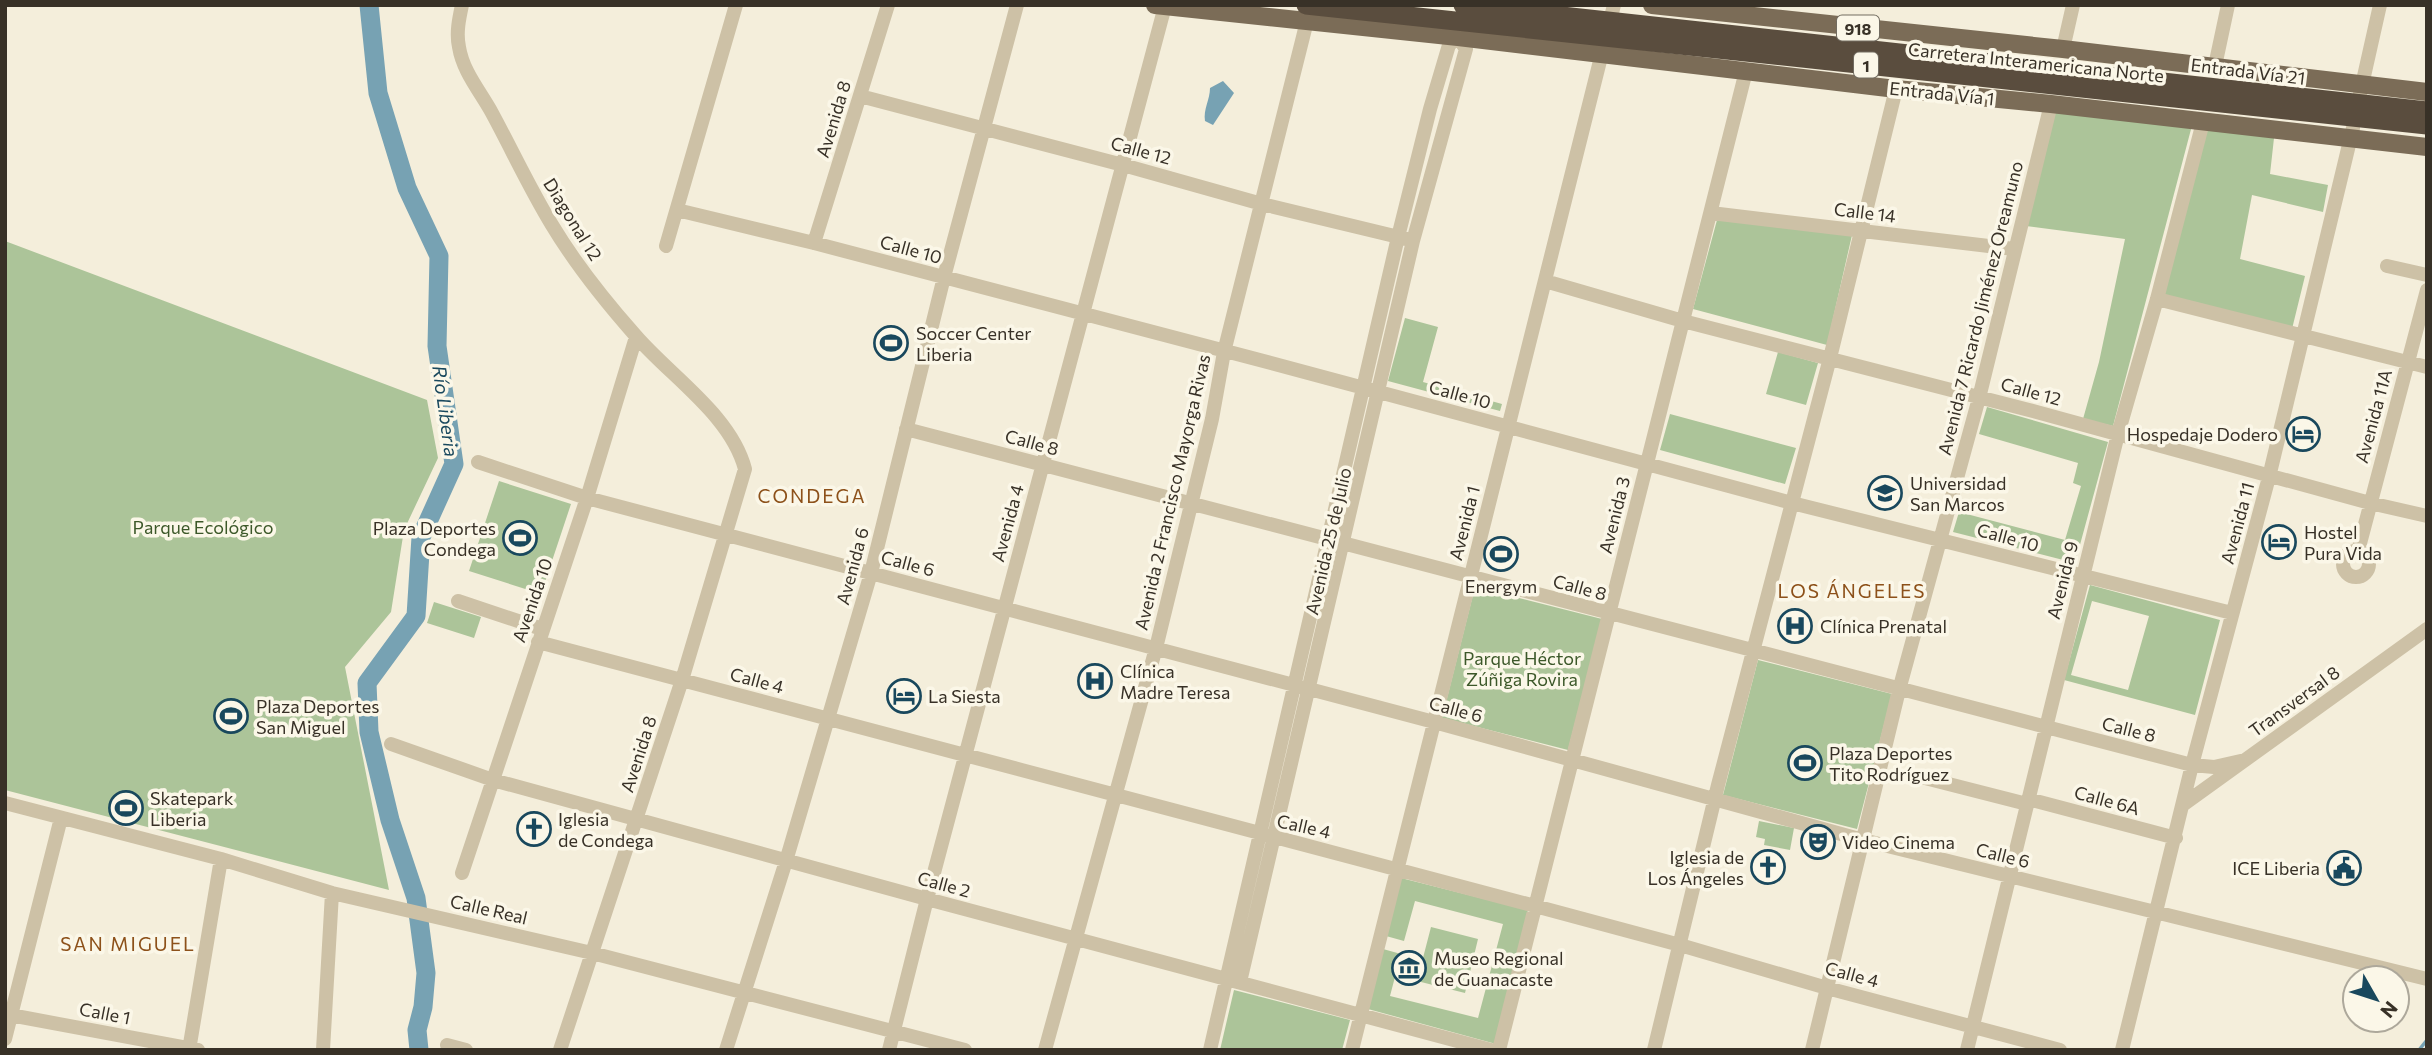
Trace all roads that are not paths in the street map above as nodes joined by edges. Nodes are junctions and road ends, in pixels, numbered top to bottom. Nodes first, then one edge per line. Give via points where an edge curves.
1 (462, 5) edge
2 (736, 5) edge
3 (888, 5) edge
4 (1017, 5) edge
5 (1155, 5) edge
6 (1322, 5) edge
7 (1464, 5) edge
8 (1614, 5) edge
9 (1652, 5) edge
10 (2073, 5) edge
11 (2228, 5) edge
12 (2380, 5) edge
13 (1165, 6) edge
14 (1304, 10) edge
15 (1458, 37) junction
16 (2063, 49) junction
17 (1602, 54) junction
18 (2215, 66) junction
19 (1746, 71) junction
20 (2362, 86) junction
21 (1896, 89) junction
22 (2427, 93) edge
23 (860, 96) junction
24 (2051, 104) junction
25 (2427, 111) edge
26 (2203, 122) junction
27 (2427, 125) edge
28 (985, 130) junction
29 (2351, 139) junction
30 (2427, 147) edge
31 (1123, 165) junction
32 (1262, 204) junction
33 (677, 210) junction
34 (1711, 213) junction
35 (1861, 230) junction
36 (1398, 237) junction
37 (1413, 241) junction
38 (814, 243) junction
39 (666, 246) dead end
40 (2014, 249) junction
41 (2387, 266) dead end
42 (2427, 275) edge
43 (944, 277) junction
44 (1545, 281) junction
45 (2427, 290) edge
46 (2157, 299) junction
47 (1083, 315) junction
48 (1683, 321) junction
49 (636, 337) junction
50 (2303, 337) junction
51 (1224, 352) junction
52 (1830, 358) junction
53 (2407, 362) junction
54 (2427, 367) edge
55 (1363, 387) junction
56 (1378, 392) junction
57 (1979, 398) junction
58 (1508, 426) junction
59 (906, 429) junction
60 (2118, 434) junction
61 (478, 461) dead end
62 (1647, 463) junction
63 (1043, 465) junction
64 (2269, 477) junction
65 (587, 498) junction
66 (1191, 503) junction
67 (1792, 503) junction
68 (2370, 503) junction
69 (2427, 516) edge
70 (726, 535) junction
71 (1329, 538) junction
72 (1941, 539) junction
73 (1343, 542) junction
74 (2358, 551) dead end
75 (871, 573) junction
76 (2082, 576) junction
77 (1470, 578) junction
78 (458, 601) dead end
79 (1004, 608) junction
80 (2232, 613) junction
81 (1609, 614) junction
82 (2427, 629) edge
83 (540, 636) junction
84 (1156, 648) junction
85 (1753, 652) junction
86 (682, 680) junction
87 (1294, 686) junction
88 (1309, 690) junction
89 (1899, 690) junction
90 (829, 719) junction
91 (1434, 722) junction
92 (2045, 727) junction
93 (391, 744) dead end
94 (965, 755) junction
95 (2245, 760) junction
96 (1572, 761) junction
97 (2192, 765) junction
98 (1925, 778) dead end
99 (493, 780) junction
100 (1116, 794) junction
101 (1716, 800) junction
102 (2028, 802) junction
103 (5, 803) edge
104 (2184, 804) junction
105 (61, 818) junction
106 (637, 820) junction
107 (1267, 837) junction
108 (2176, 838) junction
109 (1863, 840) junction
110 (221, 859) junction
111 (786, 861) junction
112 (1397, 870) junction
113 (462, 873) dead end
114 (2009, 876) junction
115 (332, 893) junction
116 (927, 899) junction
117 (1535, 906) junction
118 (2157, 912) junction
119 (1076, 939) junction
120 (1680, 945) junction
121 (592, 953) junction
122 (2427, 979) edge
123 (1234, 980) junction
124 (1827, 988) junction
125 (743, 992) junction
126 (1361, 1014) junction
127 (8, 1015) edge
128 (1973, 1026) junction
129 (894, 1031) junction
130 (5, 1039) edge
131 (447, 1045) dead end
132 (192, 1049) edge
133 (323, 1050) edge
134 (466, 1050) edge
135 (560, 1050) edge
136 (726, 1050) edge
137 (889, 1050) edge
138 (965, 1050) edge
139 (1045, 1050) edge
140 (1210, 1050) edge
141 (1352, 1050) edge
142 (1491, 1050) edge
143 (1499, 1050) edge
144 (1654, 1050) edge
145 (1812, 1050) edge
146 (1967, 1050) edge
147 (2060, 1050) edge
148 (2122, 1050) edge

1 - 49 street, Diagonal 12 via 457,25 468,75 553,226 589,280
2 - 33 street
3 - 23 street, Avenida 8
4 - 28 street, Avenida 6
5 - 13 main road, Entrada Vía 1
6 - 14 street via 1321,12
7 - 15 main road, Avenida 25 de Julio
7 - 25 highway, Carretera Interamericana Norte / 1, bridge
8 - 17 street, Avenida 1
9 - 16 main road, Entrada Vía 21 / 918
10 - 16 street
11 - 18 street
12 - 20 street, Avenida 11
13 - 14 main road, Entrada Vía 1
13 - 31 street, Avenida 4
14 - 15 main road, Entrada Vía 1
14 - 27 highway, Carretera Interamericana Norte / 1, bridge
14 - 32 street, Avenida 2 Francisco Mayorga Rivas
15 - 17 main road, Entrada Vía 1
15 - 36 street, Avenida 25 de Julio via 1449,46 1430,109
15 - 37 street, Avenida 25 de Julio via 1465,49
16 - 18 main road, Entrada Vía 21
17 - 19 main road, Entrada Vía 1
17 - 44 street, Avenida 1
18 - 20 main road, Entrada Vía 21
19 - 21 main road, Entrada Vía 1
19 - 34 street, Avenida 3
20 - 22 main road, Entrada Vía 21
20 - 29 street, Avenida 11
21 - 24 main road, Entrada Vía 1
21 - 35 street
23 - 28 street, Calle 12
23 - 38 street, Avenida 8
24 - 26 main road, Entrada Vía 1
24 - 40 street, Avenida 7 Ricardo Jiménez Oreamuno
26 - 29 main road, Entrada Vía 1
26 - 46 street, Avenida 9
28 - 31 street, Calle 12
28 - 43 street, Avenida 6
29 - 30 main road, Entrada Vía 1
29 - 50 street, Avenida 11
31 - 32 street, Calle 12
31 - 47 street, Avenida 4
32 - 36 street, Calle 12
32 - 51 street, Avenida 2 Francisco Mayorga Rivas
33 - 38 street, Calle 10
33 - 39 street
34 - 35 street, Calle 14
34 - 48 street, Avenida 3
35 - 40 street, Calle 14
35 - 52 street
36 - 37 street, Calle 12
36 - 55 street, Avenida 25 de Julio
37 - 56 street, Avenida 25 de Julio
38 - 43 street, Calle 10
40 - 57 street, Avenida 7 Ricardo Jiménez Oreamuno
41 - 42 street
43 - 47 street, Calle 10
43 - 59 street, Avenida 6
44 - 48 street, Calle 12
44 - 58 street, Avenida 1
45 - 53 street, Avenida 11A
46 - 50 street
46 - 60 street, Avenida 9
47 - 51 street, Calle 10
47 - 63 street, Avenida 4
48 - 52 street, Calle 12
48 - 62 street, Avenida 3
49 - 65 street, Avenida 10
49 - 70 street, Avenida 8 via 708,408 741,453 745,469
50 - 53 street
50 - 64 street, Avenida 11
51 - 55 street, Calle 10
51 - 66 street, Avenida 2 Francisco Mayorga Rivas
52 - 57 street, Calle 12
52 - 67 street
53 - 54 street
53 - 68 street, Avenida 11A
55 - 56 street, Calle 10
55 - 71 street, Avenida 25 de Julio
56 - 58 street, Calle 10
56 - 73 street, Avenida 25 de Julio
57 - 60 street, Calle 12
57 - 72 street, Avenida 7 Ricardo Jiménez Oreamuno
58 - 62 street, Calle 10
58 - 77 street, Avenida 1
59 - 63 street, Calle 8
59 - 75 street, Avenida 6
60 - 64 street, Calle 12
60 - 76 street, Avenida 9
61 - 65 street, Calle 6
62 - 67 street, Calle 10
62 - 81 street, Avenida 3
63 - 66 street, Calle 8
63 - 79 street, Avenida 4
64 - 68 street, Calle 12
64 - 80 street, Avenida 11
65 - 70 street, Calle 6
65 - 83 street, Avenida 10
66 - 71 street, Calle 8
66 - 84 street, Avenida 2 Francisco Mayorga Rivas
67 - 72 street, Calle 10
67 - 85 street
68 - 69 street, Calle 12
68 - 74 street, Avenida 11A
70 - 75 street, Calle 6
70 - 86 street, Avenida 8
71 - 73 street, Calle 8
71 - 87 street, Avenida 25 de Julio
72 - 76 street, Calle 10
72 - 89 street, Avenida 7 Ricardo Jiménez Oreamuno
73 - 77 street, Calle 8
73 - 88 street, Avenida 25 de Julio
75 - 79 street, Calle 6
75 - 90 street, Avenida 6
76 - 80 street, Calle 10
76 - 92 street, Avenida 9
77 - 81 street, Calle 8
77 - 91 street, Avenida 1
78 - 83 street, Calle 4
79 - 84 street, Calle 6
79 - 94 street, Avenida 4
80 - 97 street, Avenida 11
81 - 85 street, Calle 8
81 - 96 street, Avenida 3
82 - 95 street, Transversal 8
83 - 86 street, Calle 4
83 - 99 street, Avenida 10
84 - 87 street, Calle 6
84 - 100 street, Avenida 2 Francisco Mayorga Rivas
85 - 89 street, Calle 8
85 - 101 street
86 - 90 street, Calle 4
86 - 106 street, Avenida 8
87 - 88 street, Calle 6
87 - 107 street, Avenida 25 de Julio
88 - 91 street, Calle 6
88 - 107 street, Avenida 25 de Julio
89 - 92 street, Calle 8
89 - 109 street, Avenida 7 Ricardo Jiménez Oreamuno
90 - 94 street, Calle 4
90 - 111 street, Avenida 6
91 - 96 street, Calle 6
91 - 112 street, Avenida 1
92 - 97 street, Calle 8
92 - 102 street, Avenida 9
93 - 99 street, Calle 2
94 - 100 street, Calle 4
94 - 116 street, Avenida 4
95 - 97 street, Calle 8 via 2214,767
95 - 104 street, Transversal 8
96 - 101 street, Calle 6
96 - 117 street, Avenida 3
97 - 104 street, Avenida 11
98 - 102 street, Calle 6A
99 - 106 street, Calle 2
99 - 113 street, Avenida 10
100 - 107 street, Calle 4
100 - 119 street, Avenida 2 Francisco Mayorga Rivas
101 - 109 street, Calle 6
101 - 120 street
102 - 108 street, Calle 6A
102 - 114 street, Avenida 9
103 - 105 street, Calle Real
104 - 108 street, Avenida 11
105 - 110 street, Calle Real
105 - 127 street
106 - 111 street, Calle 2
106 - 121 street, Avenida 8
107 - 112 street, Calle 4
107 - 123 street, Avenida 25 de Julio
108 - 118 street, Avenida 11
109 - 114 street, Calle 6
109 - 124 street, Avenida 7 Ricardo Jiménez Oreamuno
110 - 115 street, Calle Real
110 - 132 street
111 - 116 street, Calle 2
111 - 125 street, Avenida 6
112 - 117 street, Calle 4
112 - 126 street, Avenida 1
114 - 118 street, Calle 6
114 - 128 street, Avenida 9
115 - 121 street, Calle Real
115 - 133 street
116 - 119 street, Calle 2
116 - 129 street, Avenida 4
117 - 120 street, Calle 4
117 - 143 street, Avenida 3
118 - 122 street, Calle 6
118 - 148 street, Avenida 11
119 - 123 street, Calle 2
119 - 139 street, Avenida 2 Francisco Mayorga Rivas
120 - 124 street, Calle 4
120 - 144 street
121 - 125 street, Calle Real
121 - 135 street, Avenida 8
123 - 126 street, Calle 2
123 - 140 street, Avenida 25 de Julio
124 - 128 street, Calle 4
124 - 145 street, Avenida 7 Ricardo Jiménez Oreamuno
125 - 129 street, Calle Real
125 - 136 street, Avenida 6
126 - 141 street, Avenida 1
126 - 142 street, Calle 2
127 - 130 street
127 - 132 street, Calle 1
128 - 146 street, Avenida 9
128 - 147 street, Calle 4
129 - 137 street, Avenida 4
129 - 138 street, Calle Real
131 - 134 street

